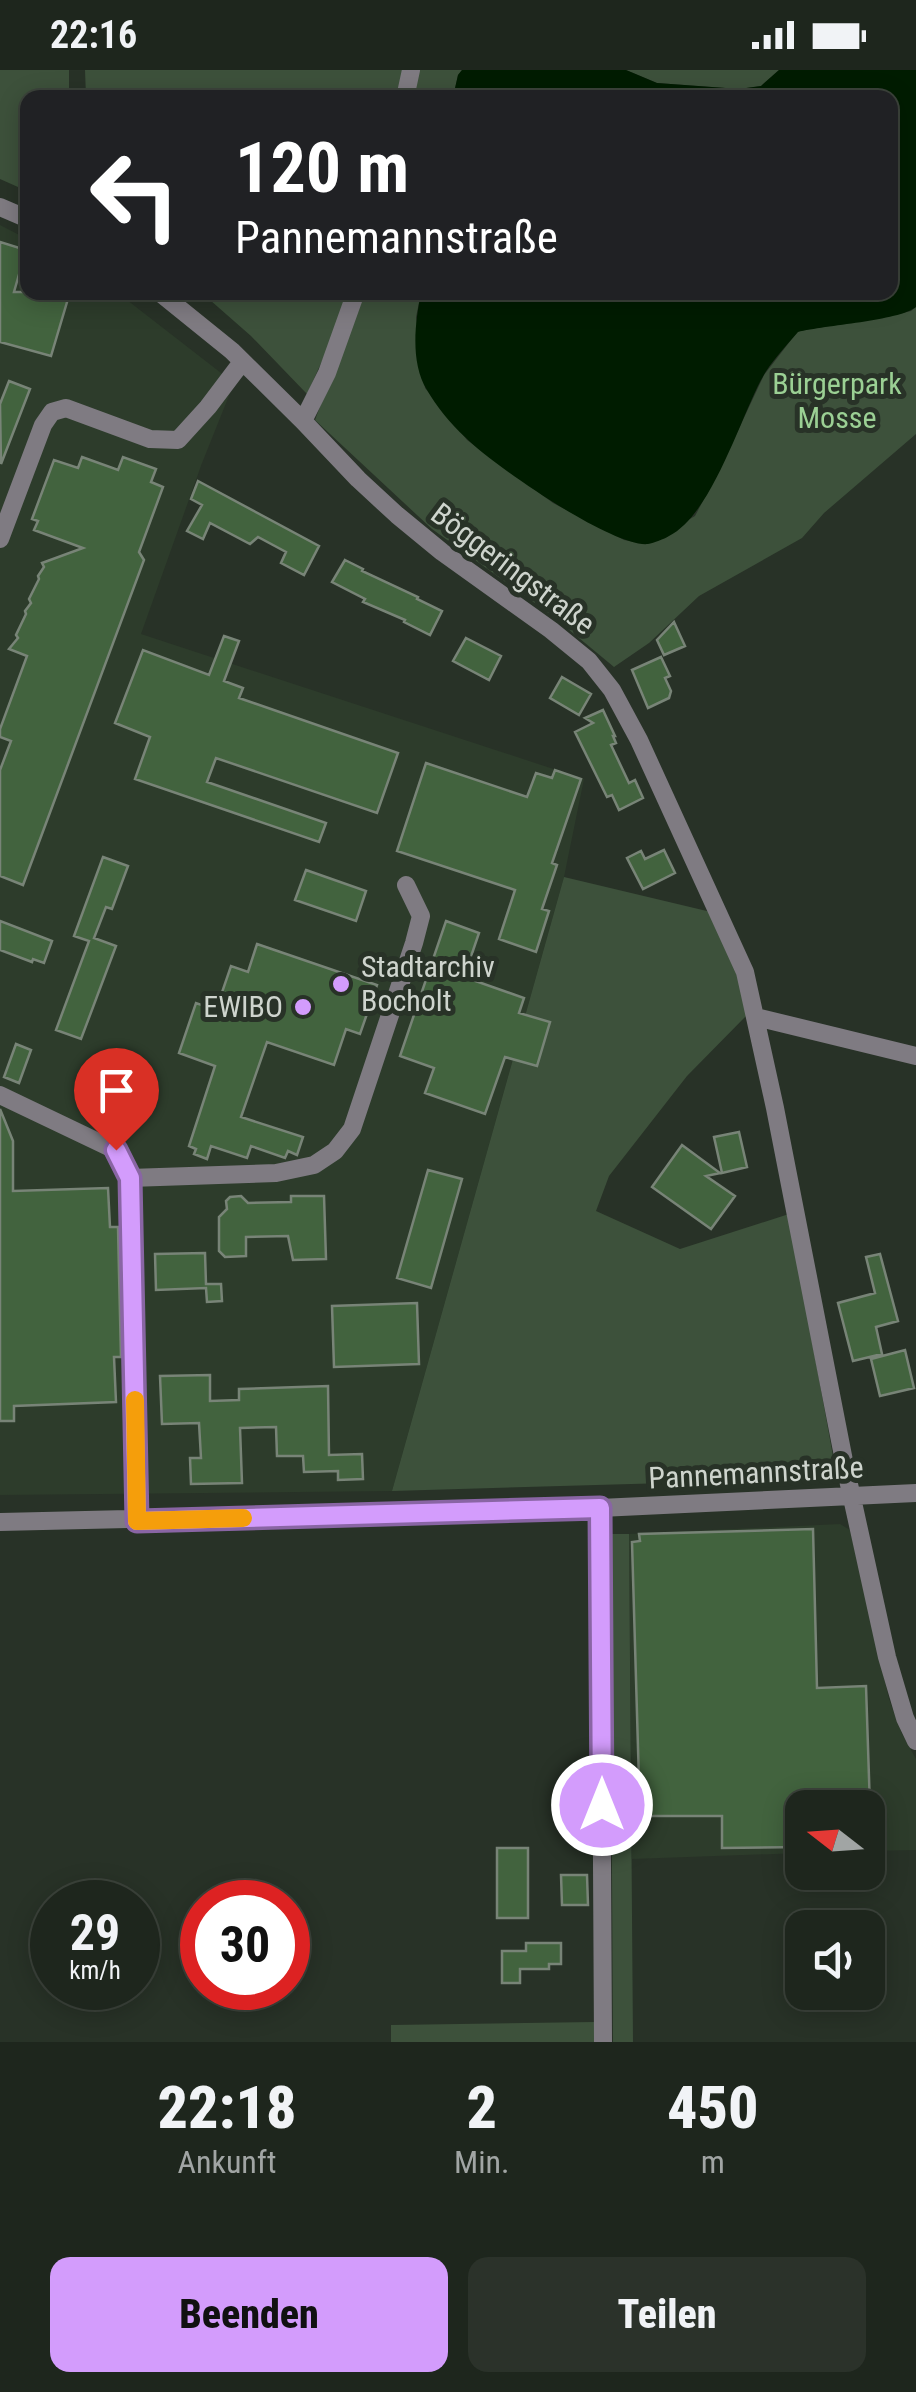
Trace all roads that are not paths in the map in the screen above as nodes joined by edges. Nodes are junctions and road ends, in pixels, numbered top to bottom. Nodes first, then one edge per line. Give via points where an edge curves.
1 (168, 300) edge
2 (353, 300) edge
3 (242, 362) junction
4 (303, 421) junction
5 (0, 540) edge
6 (406, 885) dead end
7 (756, 1017) junction
8 (916, 1056) edge
9 (0, 1094) edge
10 (130, 1178) junction
11 (916, 1493) edge
12 (852, 1495) junction
13 (600, 1508) junction
14 (137, 1521) junction
15 (0, 1522) edge
16 (916, 1741) edge
17 (603, 2042) edge

1 - 3 street, Böggeringstraße
2 - 4 street
3 - 4 street, Böggeringstraße
3 - 5 street via 178,440 150,439 66,408 52,412
4 - 7 street, Böggeringstraße via 397,515 551,630 612,690 738,956
6 - 10 street via 421,916 352,1129 335,1151 314,1165 276,1173
7 - 8 street
7 - 12 street, Böggeringstraße
9 - 10 street via 116,1150
10 - 14 street
11 - 12 street, Pannemannstraße
12 - 13 street, Pannemannstraße
12 - 16 street, Böggeringstraße via 887,1658
13 - 14 street, Pannemannstraße
13 - 17 street
14 - 15 street, Pannemannstraße

